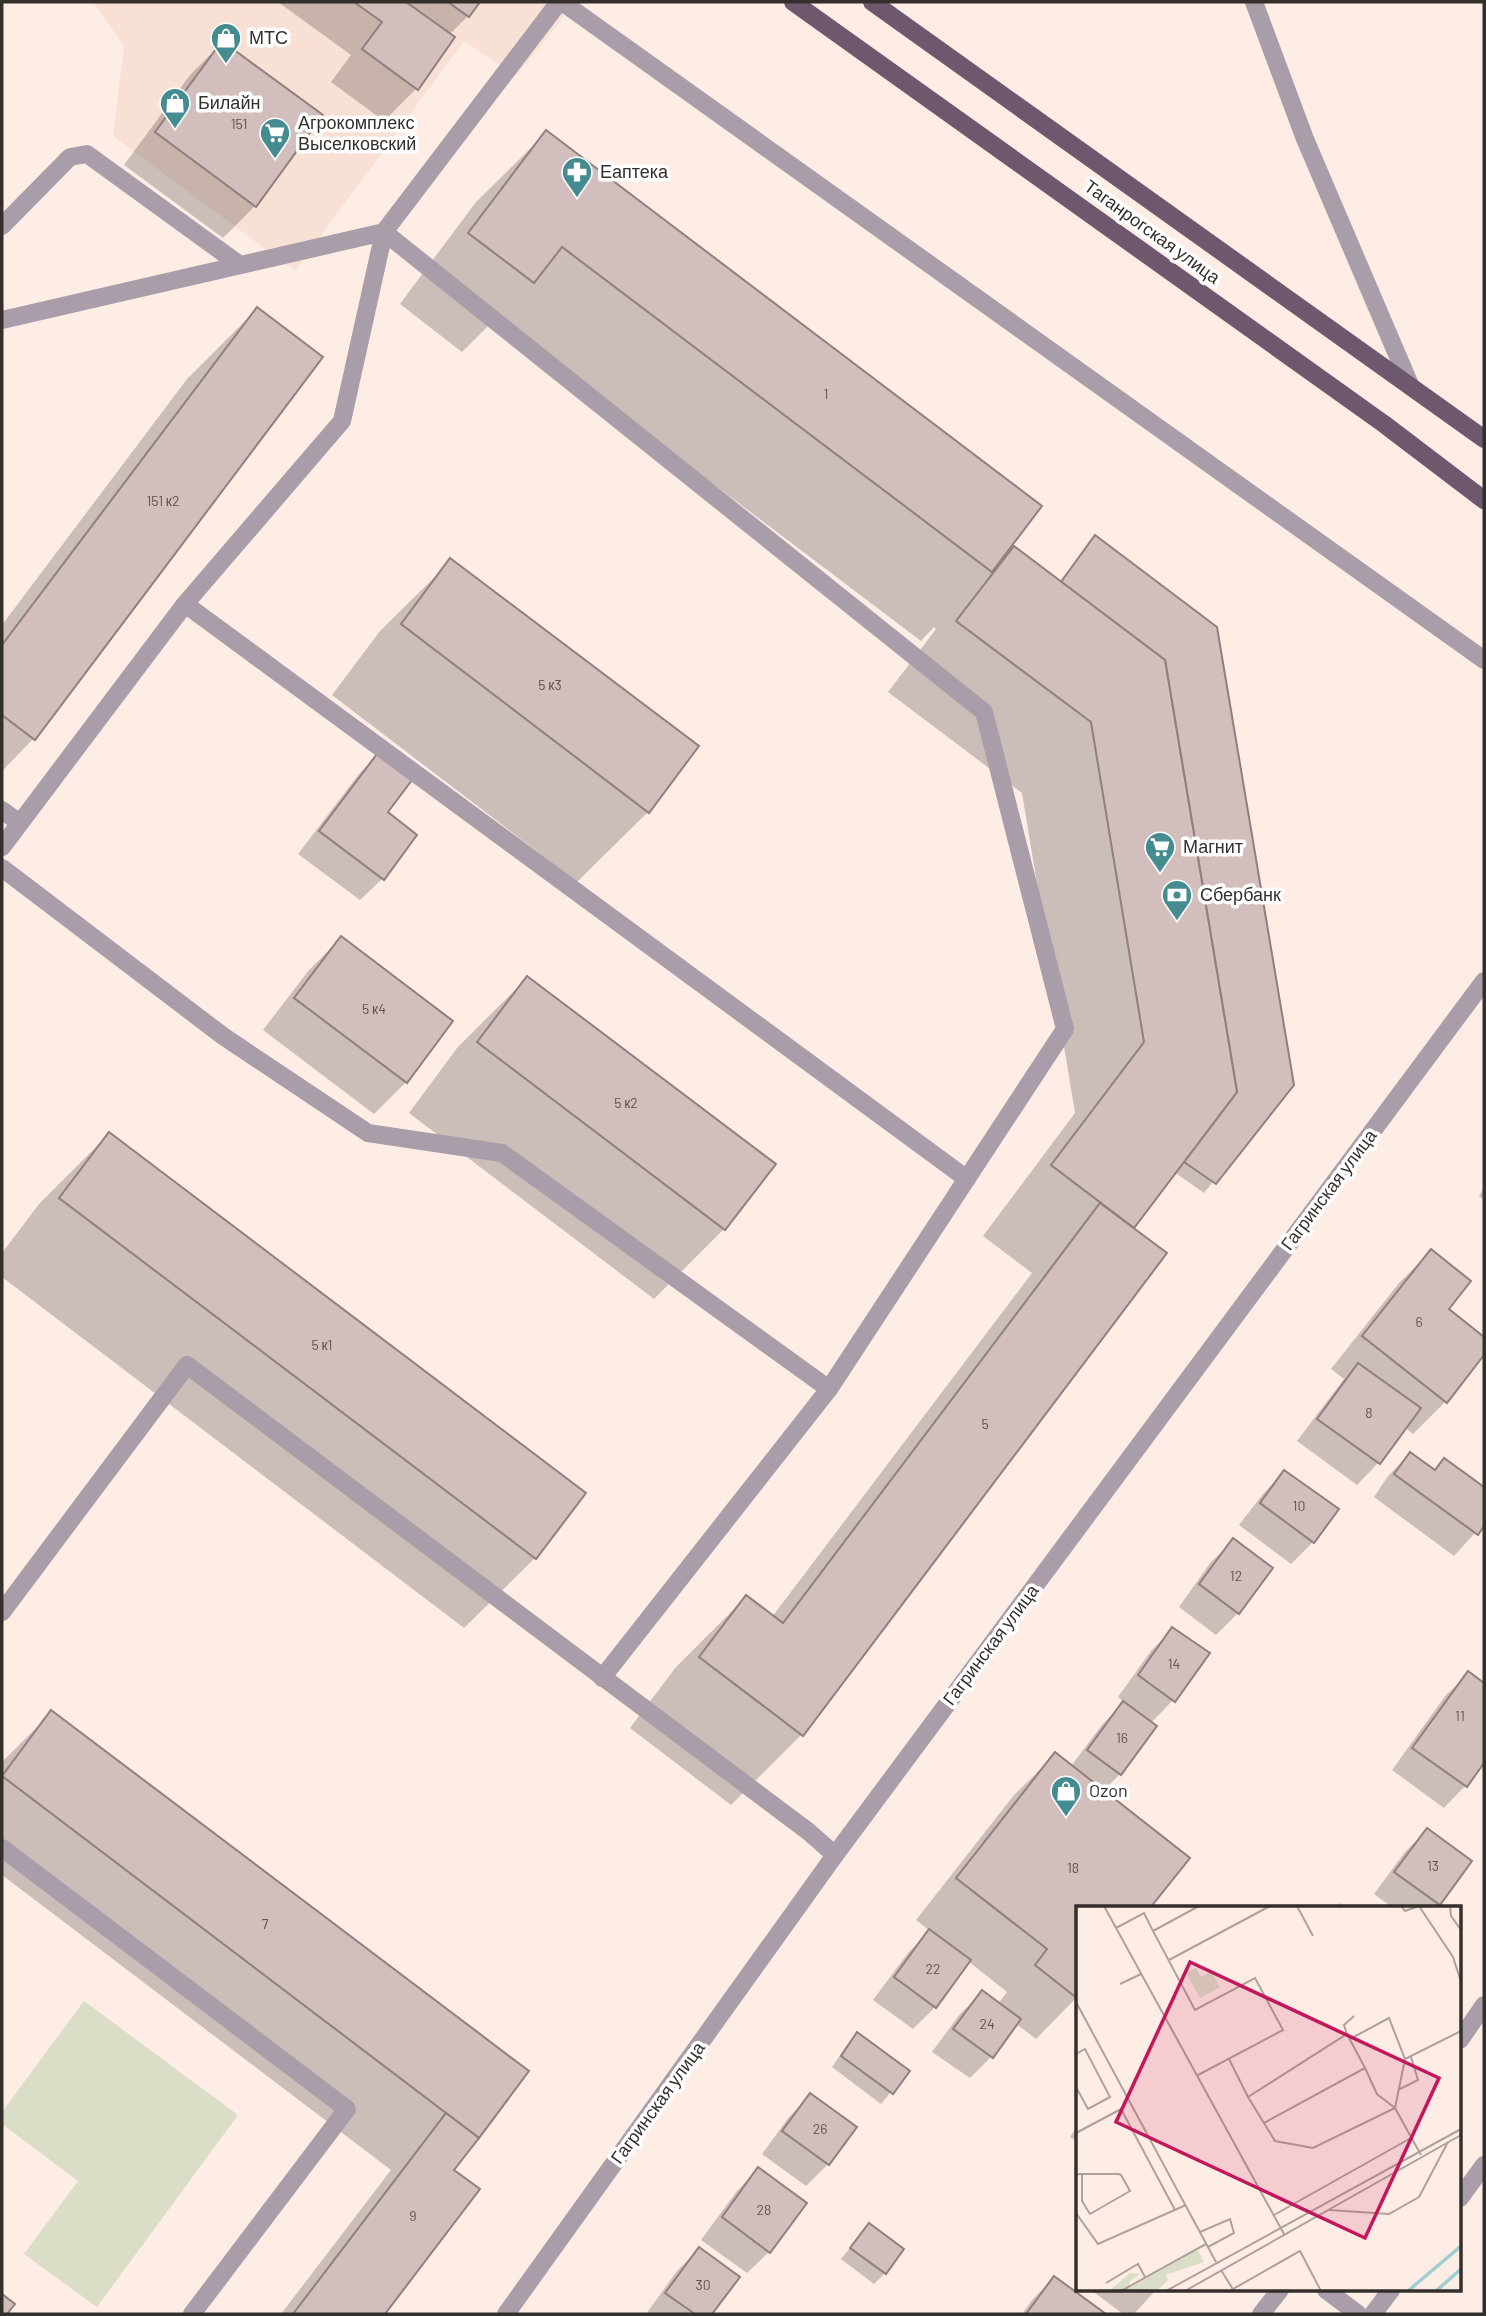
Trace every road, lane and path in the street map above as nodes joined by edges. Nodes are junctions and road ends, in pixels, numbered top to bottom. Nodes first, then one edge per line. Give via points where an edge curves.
1 (560, 2) edge
2 (793, 2) edge
3 (872, 2) edge
4 (1254, 2) edge
5 (2, 226) edge
6 (384, 232) junction
7 (240, 265) junction
8 (2, 320) edge
9 (1411, 387) junction
10 (1484, 439) edge
11 (1484, 500) edge
12 (185, 604) junction
13 (1484, 660) edge
14 (2, 810) edge
15 (20, 823) junction
16 (2, 847) edge
17 (2, 868) edge
18 (1484, 981) edge
19 (967, 1179) junction
20 (829, 1390) junction
21 (2, 1612) edge
22 (602, 1678) junction
23 (2, 1848) edge
24 (835, 1855) junction
25 (1484, 2006) edge
26 (1462, 2037) edge
27 (1484, 2165) edge
28 (1462, 2195) edge
29 (1278, 2292) edge
30 (1329, 2292) edge
31 (1390, 2292) edge
32 (192, 2314) edge
33 (506, 2314) edge
34 (1261, 2314) edge
35 (1358, 2314) edge
36 (1373, 2314) edge

1 - 6 street
1 - 13 street
2 - 11 main road, Таганрогская улица
3 - 9 main road, Таганрогская улица
4 - 9 street via 1305,139
5 - 7 street via 70,157 87,155
6 - 7 street
6 - 12 street via 342,421
6 - 19 street via 984,712 1065,1030
7 - 8 street
9 - 10 main road, Таганрогская улица
12 - 15 street
12 - 19 street
14 - 15 street
15 - 16 street
17 - 20 street via 223,1036 368,1133 502,1153
18 - 24 street, Гагринская улица
19 - 20 street
20 - 22 street
21 - 22 street via 187,1365
22 - 24 street
23 - 32 street via 347,2109
24 - 33 street, Гагринская улица
25 - 26 street
27 - 28 street
29 - 34 street
30 - 35 street
31 - 36 street

